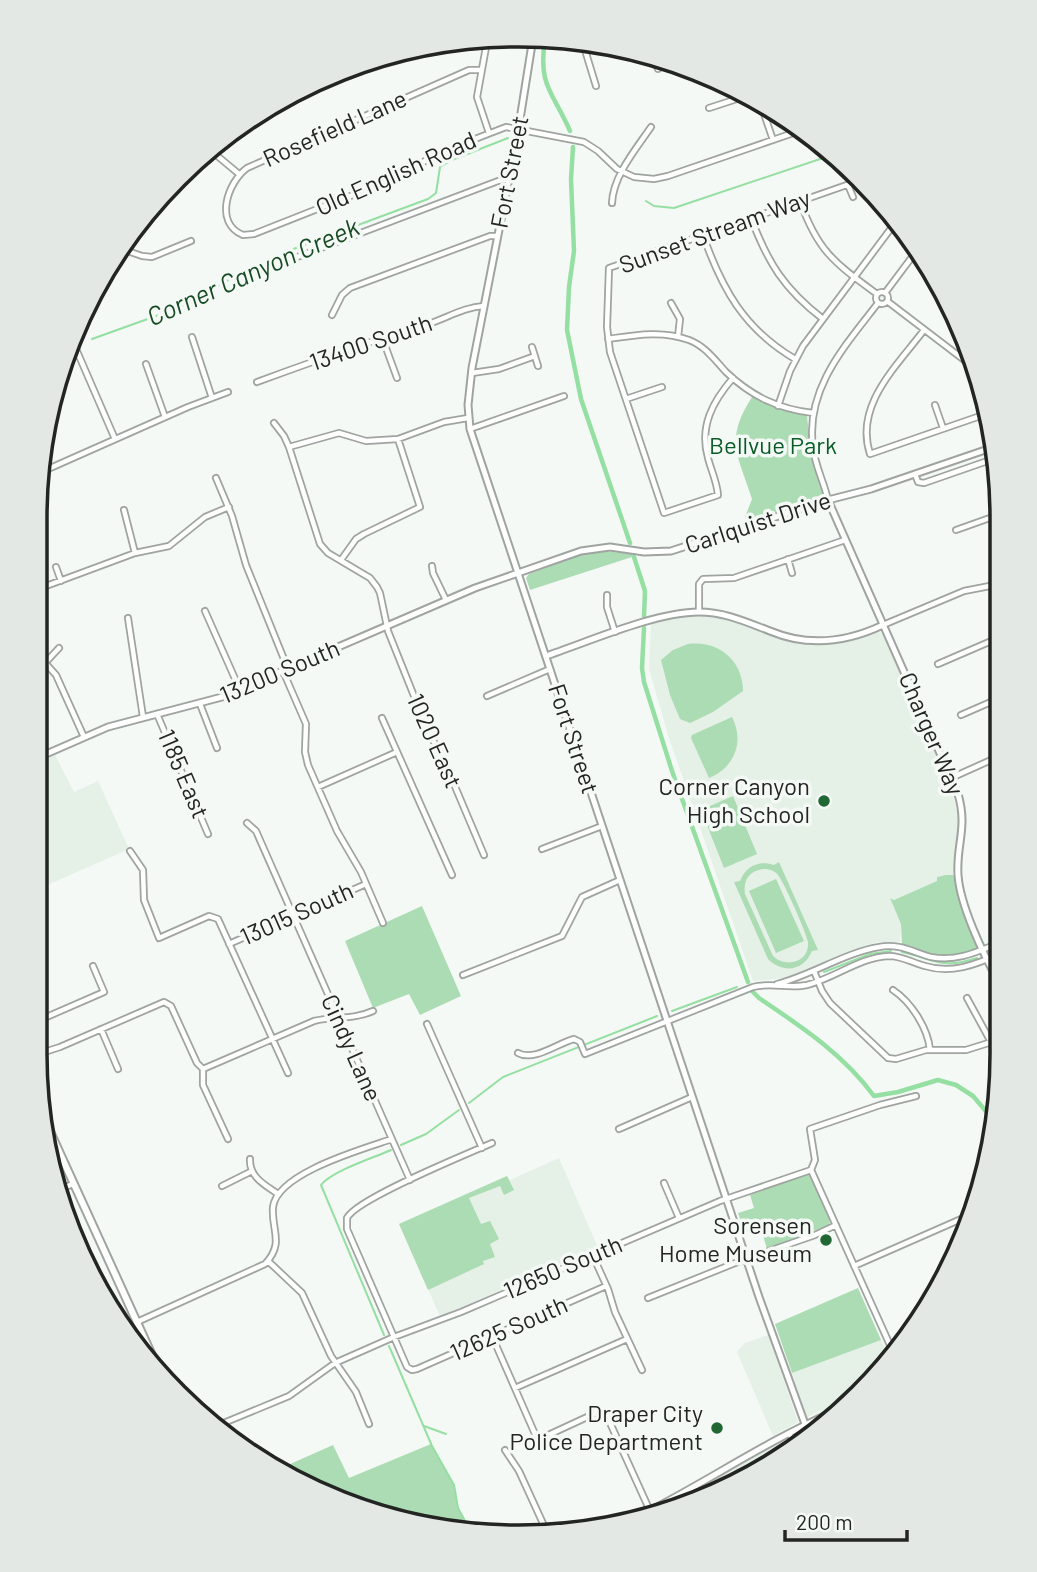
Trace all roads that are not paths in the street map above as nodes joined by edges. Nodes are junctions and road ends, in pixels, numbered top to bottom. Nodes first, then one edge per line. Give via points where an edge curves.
1 (532, 47) edge
2 (485, 48) edge
3 (585, 52) edge
4 (481, 70) junction
5 (596, 86) dead end
6 (734, 100) edge
7 (709, 108) dead end
8 (765, 117) edge
9 (652, 127) dead end
10 (519, 129) junction
11 (489, 133) junction
12 (790, 134) edge
13 (773, 140) junction
14 (218, 156) edge
15 (622, 172) junction
16 (239, 174) junction
17 (509, 179) junction
18 (851, 184) edge
19 (848, 185) junction
20 (853, 197) dead end
21 (800, 201) junction
22 (612, 203) dead end
23 (751, 218) junction
24 (228, 223) joint
25 (890, 230) edge
26 (703, 234) junction
27 (497, 236) junction
28 (191, 242) dead end
29 (131, 252) edge
30 (911, 258) edge
31 (292, 259) dead end
32 (854, 277) junction
33 (885, 293) junction
34 (877, 294) junction
35 (887, 302) junction
36 (671, 303) dead end
37 (878, 303) junction
38 (485, 306) junction
39 (332, 315) dead end
40 (823, 318) junction
41 (924, 330) junction
42 (192, 337) dead end
43 (382, 337) junction
44 (678, 337) junction
45 (608, 339) junction
46 (532, 347) dead end
47 (78, 352) edge
48 (535, 356) junction
49 (962, 358) edge
50 (795, 359) junction
51 (146, 364) dead end
52 (538, 366) dead end
53 (472, 373) junction
54 (397, 378) dead end
55 (733, 378) junction
56 (257, 382) dead end
57 (662, 387) dead end
58 (228, 392) dead end
59 (564, 396) dead end
60 (212, 398) junction
61 (625, 399) junction
62 (935, 405) dead end
63 (778, 406) junction
64 (813, 413) junction
65 (979, 416) edge
66 (165, 417) junction
67 (468, 418) junction
68 (274, 423) dead end
69 (943, 428) junction
70 (470, 429) junction
71 (115, 439) junction
72 (398, 439) junction
73 (289, 447) junction
74 (985, 450) edge
75 (986, 461) edge
76 (50, 468) edge
77 (915, 474) junction
78 (216, 478) dead end
79 (828, 500) junction
80 (229, 507) junction
81 (124, 510) dead end
82 (990, 518) edge
83 (956, 530) dead end
84 (845, 540) junction
85 (135, 553) junction
86 (788, 559) junction
87 (341, 560) junction
88 (432, 566) dead end
89 (56, 567) dead end
90 (518, 572) junction
91 (792, 573) dead end
92 (61, 581) junction
93 (47, 586) edge
94 (990, 586) edge
95 (607, 594) dead end
96 (446, 600) junction
97 (205, 611) dead end
98 (699, 612) junction
99 (128, 618) dead end
100 (883, 625) junction
101 (387, 626) junction
102 (616, 632) junction
103 (990, 642) edge
104 (59, 648) dead end
105 (546, 656) junction
106 (47, 661) edge
107 (47, 663) edge
108 (938, 664) dead end
109 (550, 669) junction
110 (286, 670) junction
111 (240, 690) junction
112 (487, 696) dead end
113 (990, 702) edge
114 (200, 704) junction
115 (157, 714) junction
116 (961, 715) dead end
117 (143, 718) junction
118 (382, 719) dead end
119 (84, 737) junction
120 (218, 748) dead end
121 (397, 752) junction
122 (47, 754) edge
123 (990, 760) edge
124 (951, 778) junction
125 (318, 788) junction
126 (247, 822) dead end
127 (602, 826) junction
128 (208, 834) dead end
129 (542, 849) dead end
130 (130, 851) dead end
131 (484, 855) dead end
132 (452, 875) dead end
133 (620, 880) junction
134 (366, 884) junction
135 (293, 916) junction
136 (383, 923) dead end
137 (229, 944) junction
138 (990, 947) edge
139 (984, 949) junction
140 (989, 962) joint
141 (93, 966) dead end
142 (814, 971) junction
143 (463, 975) dead end
144 (818, 981) junction
145 (773, 985) junction
146 (893, 989) dead end
147 (967, 998) dead end
148 (373, 1012) dead end
149 (47, 1017) edge
150 (338, 1018) junction
151 (666, 1021) junction
152 (427, 1024) dead end
153 (101, 1029) junction
154 (271, 1040) junction
155 (990, 1040) edge
156 (990, 1042) edge
157 (47, 1050) edge
158 (930, 1050) junction
159 (518, 1053) dead end
160 (118, 1069) dead end
161 (203, 1069) junction
162 (288, 1073) dead end
163 (916, 1096) dead end
164 (692, 1097) junction
165 (619, 1129) dead end
166 (228, 1139) dead end
167 (392, 1139) junction
168 (492, 1143) dead end
169 (56, 1144) edge
170 (482, 1147) junction
171 (250, 1159) dead end
172 (811, 1170) junction
173 (252, 1171) junction
174 (410, 1180) junction
175 (74, 1183) junction
176 (664, 1183) dead end
177 (222, 1186) dead end
178 (67, 1187) edge
179 (278, 1194) junction
180 (726, 1199) junction
181 (679, 1219) junction
182 (959, 1220) edge
183 (836, 1225) junction
184 (593, 1256) junction
185 (746, 1259) junction
186 (268, 1261) junction
187 (854, 1266) junction
188 (606, 1286) junction
189 (648, 1298) dead end
190 (137, 1322) junction
191 (492, 1336) junction
192 (394, 1337) junction
193 (627, 1339) junction
194 (145, 1340) edge
195 (889, 1344) edge
196 (335, 1363) junction
197 (642, 1370) dead end
198 (515, 1388) junction
199 (813, 1421) edge
200 (226, 1422) edge
201 (369, 1424) dead end
202 (805, 1424) junction
203 (789, 1433) junction
204 (791, 1437) edge
205 (505, 1450) dead end
206 (669, 1500) edge
207 (648, 1507) edge
208 (543, 1524) edge

1 - 10 street, Fort Street
2 - 4 street
3 - 5 street
4 - 11 street via 477,97
4 - 16 street, Rosefield Lane via 469,70
6 - 7 street
8 - 13 street
9 - 15 street
10 - 11 street, Old English Road
10 - 15 street, Old English Road via 584,142
10 - 17 street, Fort Street
11 - 24 street, Old English Road via 431,156 413,171 254,234 239,234
12 - 13 street
13 - 15 street via 659,178
14 - 16 street
15 - 22 street
16 - 24 street, Rosefield Lane via 226,208
17 - 27 street, Fort Street
17 - 31 street
18 - 19 street, Sunset Stream Way
19 - 20 street
19 - 21 street, Sunset Stream Way
21 - 23 street, Sunset Stream Way
21 - 32 street via 823,250
23 - 26 street, Sunset Stream Way
23 - 40 street via 781,279
25 - 32 street
26 - 45 street, Sunset Stream Way via 609,268
26 - 50 street via 731,298 761,335
27 - 38 street, Fort Street
27 - 39 street via 350,288
28 - 29 street via 152,257
30 - 33 street
32 - 34 street
32 - 40 street
33 - 34 street
33 - 35 street
34 - 37 street
35 - 37 street
35 - 41 street
36 - 44 street via 680,319
37 - 64 street via 832,364
38 - 43 street, 13400 South
38 - 53 street, Fort Street
40 - 50 street
41 - 49 street
41 - 69 street via 873,401 866,427 870,454
42 - 60 street
43 - 54 street
43 - 56 street, 13400 South
44 - 45 street via 649,334
44 - 55 street via 702,347
45 - 61 street, Sunset Stream Way
46 - 48 street
47 - 71 street
48 - 52 street
48 - 53 street
50 - 63 street
51 - 66 street
53 - 67 street, Fort Street
55 - 61 street, Sunset Stream Way via 714,402 706,427 706,451 718,495 664,513
55 - 63 street
57 - 61 street
58 - 60 street
59 - 70 street
60 - 66 street
62 - 69 street
63 - 64 street
64 - 79 street via 813,450
65 - 69 street
66 - 71 street
67 - 70 street, Fort Street
67 - 72 street
68 - 73 street, 1020 East
70 - 90 street, Fort Street
71 - 76 street
72 - 73 street via 366,441 339,433
72 - 87 street via 420,508 356,539
73 - 87 street, 1020 East via 320,544
74 - 77 street, Carlquist Drive
75 - 77 street via 921,484
77 - 79 street, Carlquist Drive
78 - 80 street
79 - 84 street, Charger Way
79 - 90 street, Carlquist Drive via 671,551 590,548
80 - 85 street via 205,517 169,546
80 - 110 street via 243,559
81 - 85 street
82 - 83 street
84 - 86 street
84 - 100 street, Charger Way
85 - 92 street
86 - 91 street
86 - 98 street via 730,579 702,580
87 - 101 street, 1020 East via 377,587
88 - 96 street
89 - 92 street
90 - 96 street, 13200 South
90 - 105 street, Fort Street
92 - 93 street
94 - 100 street via 964,591
95 - 102 street
96 - 101 street, 13200 South
97 - 111 street
98 - 100 street via 736,617 785,636 813,641 849,638
98 - 102 street via 671,615
99 - 117 street
100 - 124 street, Charger Way
101 - 110 street, 13200 South
101 - 131 street, 1020 East
102 - 105 street
103 - 108 street
104 - 106 street
105 - 109 street, Fort Street
107 - 119 street
109 - 112 street
109 - 127 street, Fort Street
110 - 111 street, 13200 South
110 - 125 street via 306,724 306,756
111 - 114 street, 13200 South
113 - 116 street
114 - 115 street, 13200 South
114 - 120 street
115 - 117 street, 13200 South
115 - 128 street, 1185 East
117 - 119 street, 13200 South
118 - 121 street
119 - 122 street, 13200 South
121 - 125 street
121 - 132 street
123 - 124 street
124 - 139 street, Charger Way via 963,820 958,872 961,893
125 - 134 street
126 - 135 street, Cindy Lane via 256,831
127 - 129 street
127 - 133 street, Fort Street
130 - 137 street via 142,870 145,905 159,937 211,916 219,921
133 - 143 street via 582,897 562,936
133 - 151 street, Fort Street
134 - 135 street, 13015 South
134 - 136 street
135 - 137 street, 13015 South
135 - 150 street, Cindy Lane
137 - 154 street
138 - 139 street
139 - 140 street, Charger Way
139 - 142 street via 945,958 883,946
140 - 144 street via 946,969 886,957
141 - 149 street via 104,992
142 - 144 street
142 - 145 street
144 - 145 street
144 - 158 street via 830,1003 886,1057 896,1059
145 - 151 street via 753,987
146 - 158 street via 923,1027
147 - 155 street
148 - 150 street
150 - 154 street via 314,1021
150 - 167 street, Cindy Lane
151 - 159 street via 585,1052 572,1039 533,1055
151 - 164 street, Fort Street
152 - 170 street
153 - 157 street
153 - 160 street
153 - 161 street via 167,1003
154 - 161 street
154 - 162 street
156 - 158 street via 962,1051
161 - 166 street via 203,1085
163 - 172 street via 810,1129 815,1160
164 - 165 street
164 - 180 street, Fort Street
167 - 174 street, Cindy Lane
167 - 179 street via 297,1178
168 - 170 street
169 - 175 main road
170 - 174 street
171 - 173 street
172 - 180 street, 12650 South
172 - 183 street
173 - 177 street
173 - 179 street
174 - 192 street via 353,1210 346,1221
175 - 178 street
175 - 190 main road
176 - 181 street
179 - 186 street via 273,1210 276,1241
180 - 181 street, 12650 South
180 - 185 street, Fort Street
181 - 184 street, 12650 South
182 - 187 street
183 - 185 street
183 - 187 street
184 - 188 street
184 - 192 street, 12650 South
185 - 189 street
185 - 202 street, Fort Street
186 - 190 street
186 - 196 street via 302,1293
187 - 195 street
188 - 191 street, 12625 South
188 - 193 street
190 - 194 main road
191 - 192 street, 12625 South via 410,1370
191 - 198 street
192 - 196 street, 12650 South
193 - 197 street
193 - 198 street
196 - 200 street, 12650 South via 289,1396
196 - 201 street via 356,1392
198 - 207 street via 538,1437 604,1413
199 - 202 street
202 - 203 street
203 - 204 street
203 - 206 street
205 - 208 street

